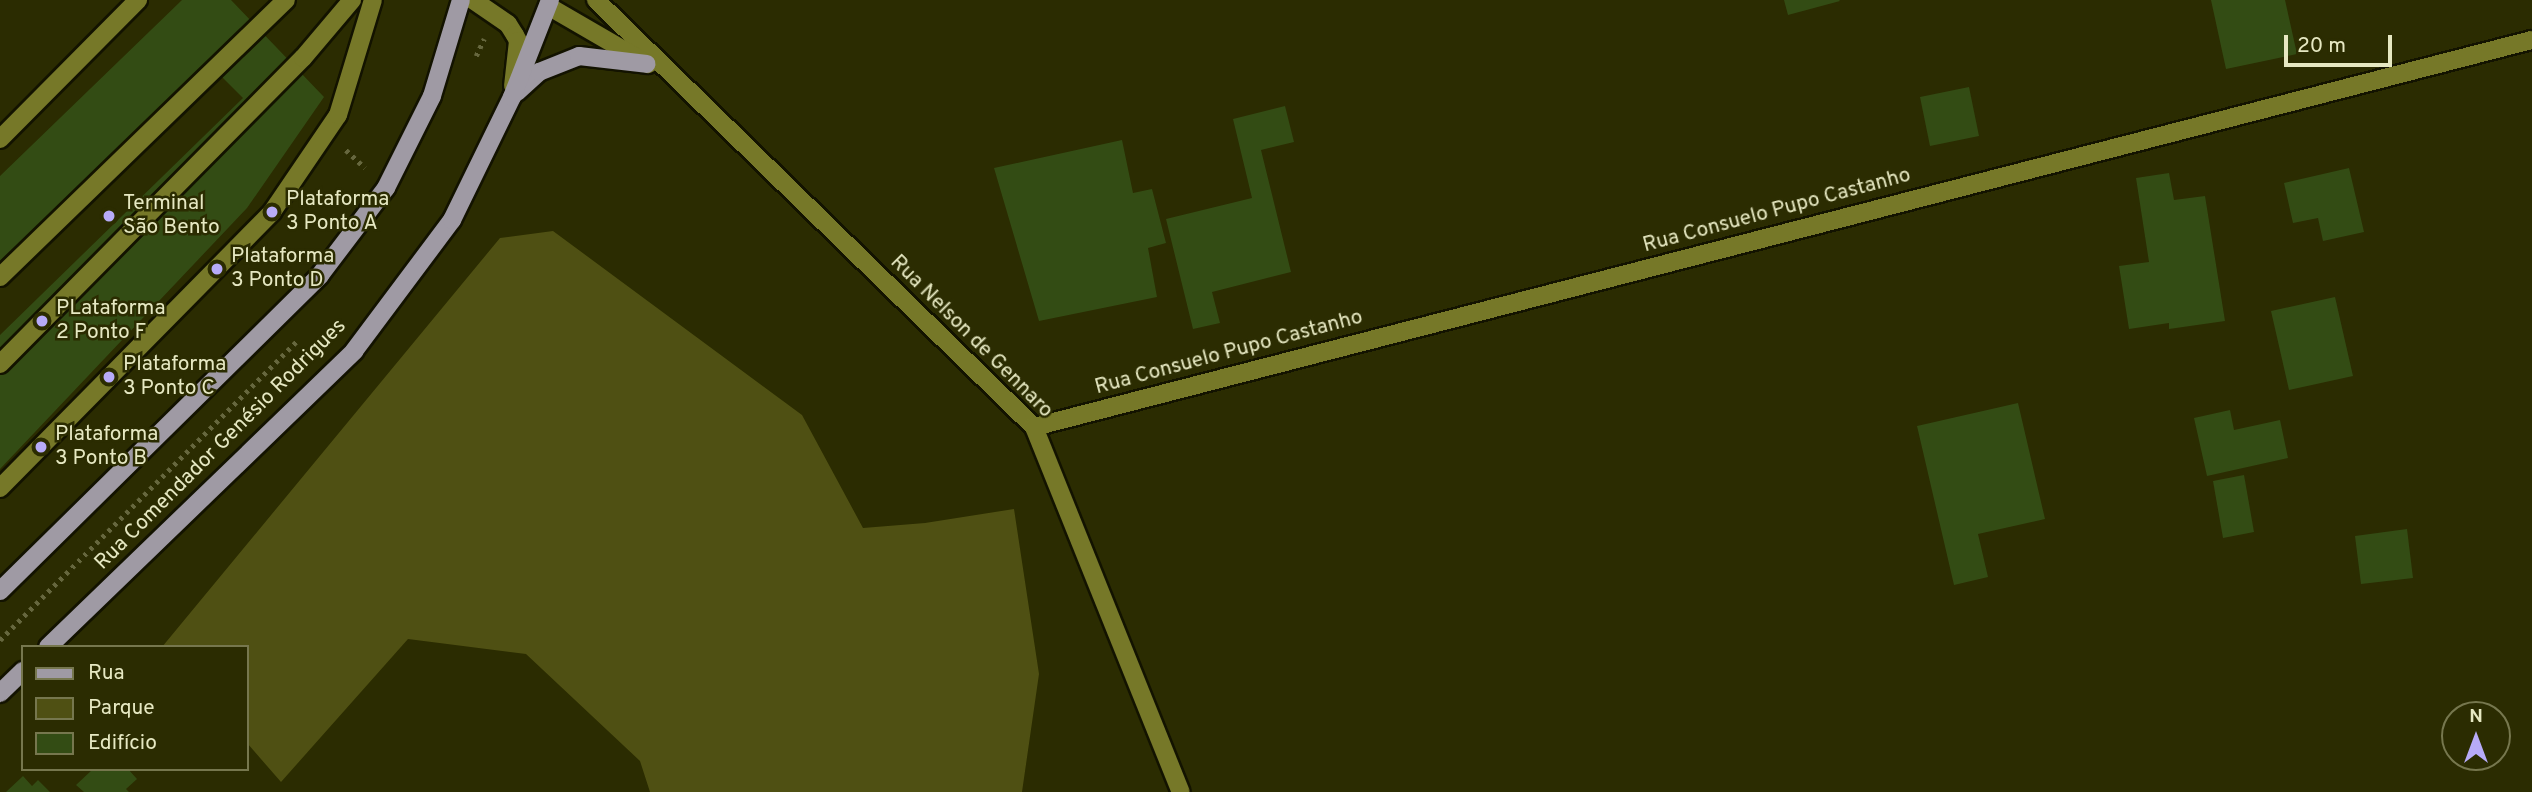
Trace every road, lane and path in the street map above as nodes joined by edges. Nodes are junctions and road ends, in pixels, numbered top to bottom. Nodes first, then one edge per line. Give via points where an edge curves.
1 (138, 0) edge
2 (286, 0) edge
3 (352, 0) edge
4 (373, 0) edge
5 (474, 0) edge
6 (596, 0) edge
7 (548, 2) edge
8 (460, 5) edge
9 (2532, 40) edge
10 (647, 64) junction
11 (687, 88) junction
12 (512, 97) junction
13 (327, 133) junction
14 (0, 139) edge
15 (386, 188) junction
16 (0, 278) edge
17 (0, 364) edge
18 (1034, 427) junction
19 (0, 488) edge
20 (0, 591) edge
21 (50, 645) edge
22 (21, 673) edge
23 (0, 693) edge
24 (1181, 792) edge

1 - 14 street
2 - 16 street
3 - 17 street via 303,58
4 - 13 street via 338,115
5 - 12 street via 508,24 518,41
6 - 11 street, Rua Nelson de Gennaro
7 - 10 street, Rua Nelson de Gennaro
7 - 12 main road, Rua Comendador Genésio Rodrigues
8 - 15 main road via 432,96
9 - 18 street, Rua Consuelo Pupo Castanho
10 - 11 street, Rua Nelson de Gennaro
10 - 12 main road via 579,56 540,72
11 - 18 street, Rua Nelson de Gennaro
12 - 21 main road, Rua Comendador Genésio Rodrigues via 452,220 354,351
13 - 15 path
13 - 19 street via 272,212
15 - 20 main road via 320,275
18 - 24 street, Rua Nelson de Gennaro
22 - 23 main road

